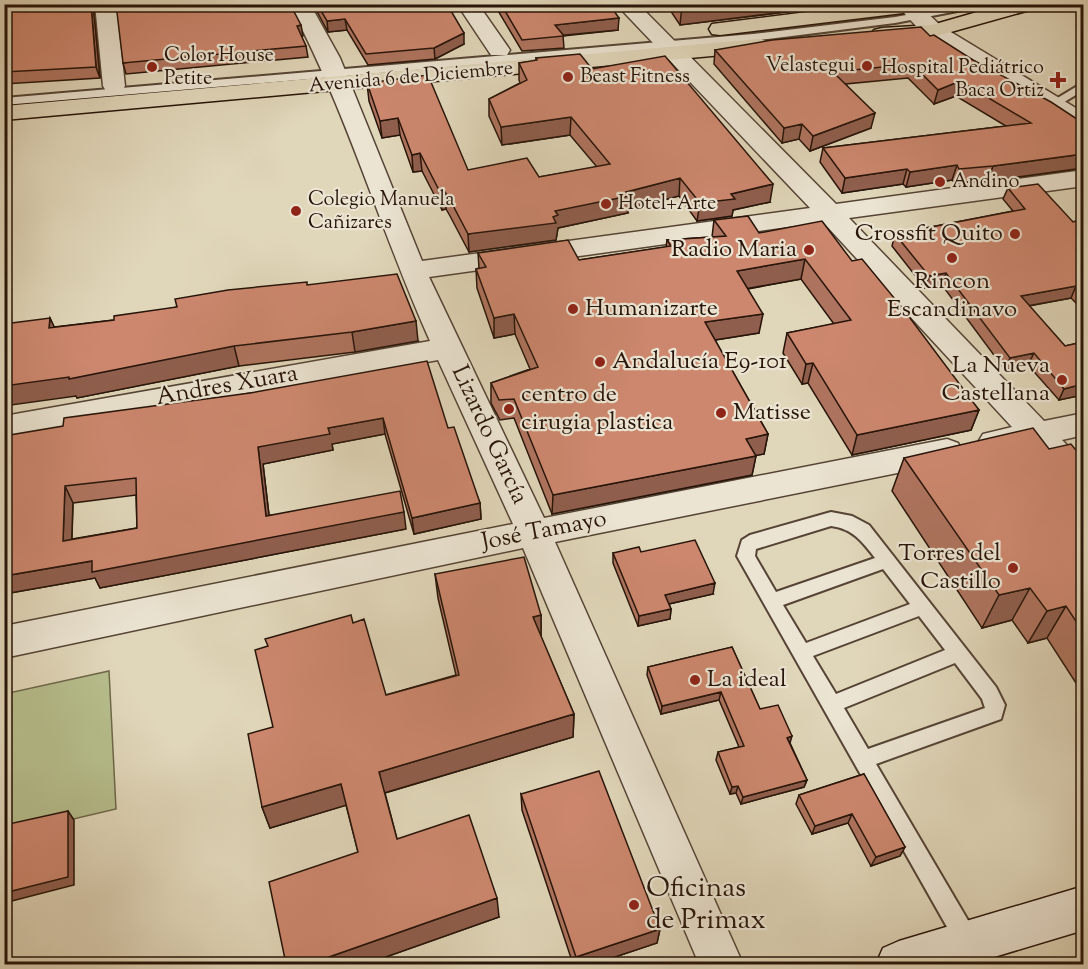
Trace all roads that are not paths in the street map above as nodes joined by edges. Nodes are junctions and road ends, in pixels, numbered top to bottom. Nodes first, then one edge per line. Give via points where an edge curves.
1 (105, 4) edge
2 (299, 4) edge
3 (467, 4) edge
4 (626, 4) edge
5 (974, 4) edge
6 (989, 4) edge
7 (1030, 4) edge
8 (919, 13) edge
9 (664, 45) junction
10 (499, 50) junction
11 (336, 75) junction
12 (114, 86) junction
13 (1083, 86) edge
14 (4, 94) edge
15 (4, 102) edge
16 (1052, 105) junction
17 (4, 113) edge
18 (1083, 124) edge
19 (1083, 178) edge
20 (830, 214) junction
21 (412, 271) junction
22 (449, 348) junction
23 (1083, 424) edge
24 (4, 427) edge
25 (1037, 433) junction
26 (1083, 483) edge
27 (534, 533) junction
28 (886, 561) junction
29 (772, 602) junction
30 (922, 607) junction
31 (4, 642) edge
32 (802, 652) junction
33 (958, 653) junction
34 (832, 704) junction
35 (864, 759) junction
36 (1083, 908) edge
37 (969, 943) junction
38 (721, 964) edge
39 (898, 964) edge

1 - 12 street
2 - 11 street, Lizardo García
3 - 10 street
4 - 9 street
5 - 8 lane
6 - 8 lane
7 - 8 main road, Avenida 6 de Diciembre
8 - 9 main road, Avenida 6 de Diciembre
8 - 9 main road, Avenida 6 de Diciembre
8 - 16 street
9 - 10 main road, Avenida 6 de Diciembre
9 - 11 main road, Avenida 6 de Diciembre
9 - 20 street
10 - 11 main road, Avenida 6 de Diciembre
11 - 12 main road, Avenida 6 de Diciembre
11 - 15 lane
11 - 17 main road, Avenida 6 de Diciembre
11 - 21 street, Lizardo García
12 - 14 main road, Avenida 6 de Diciembre
13 - 16 lane
16 - 18 street
19 - 20 street
20 - 21 street
20 - 25 street
21 - 22 street, Lizardo García
22 - 24 street, Andres Xuara
22 - 27 street, Lizardo García
23 - 25 street, José Tamayo
25 - 26 street
25 - 27 street, José Tamayo
27 - 31 street, José Tamayo
27 - 38 street, Lizardo García
28 - 29 lane
28 - 29 lane via 863,530 846,521 831,519 756,540 748,545 746,556
28 - 30 lane
29 - 32 lane
30 - 32 lane
30 - 33 lane
32 - 34 lane
33 - 34 lane
33 - 35 lane via 989,693 994,713
34 - 35 lane
35 - 37 lane
36 - 37 street
37 - 39 street

